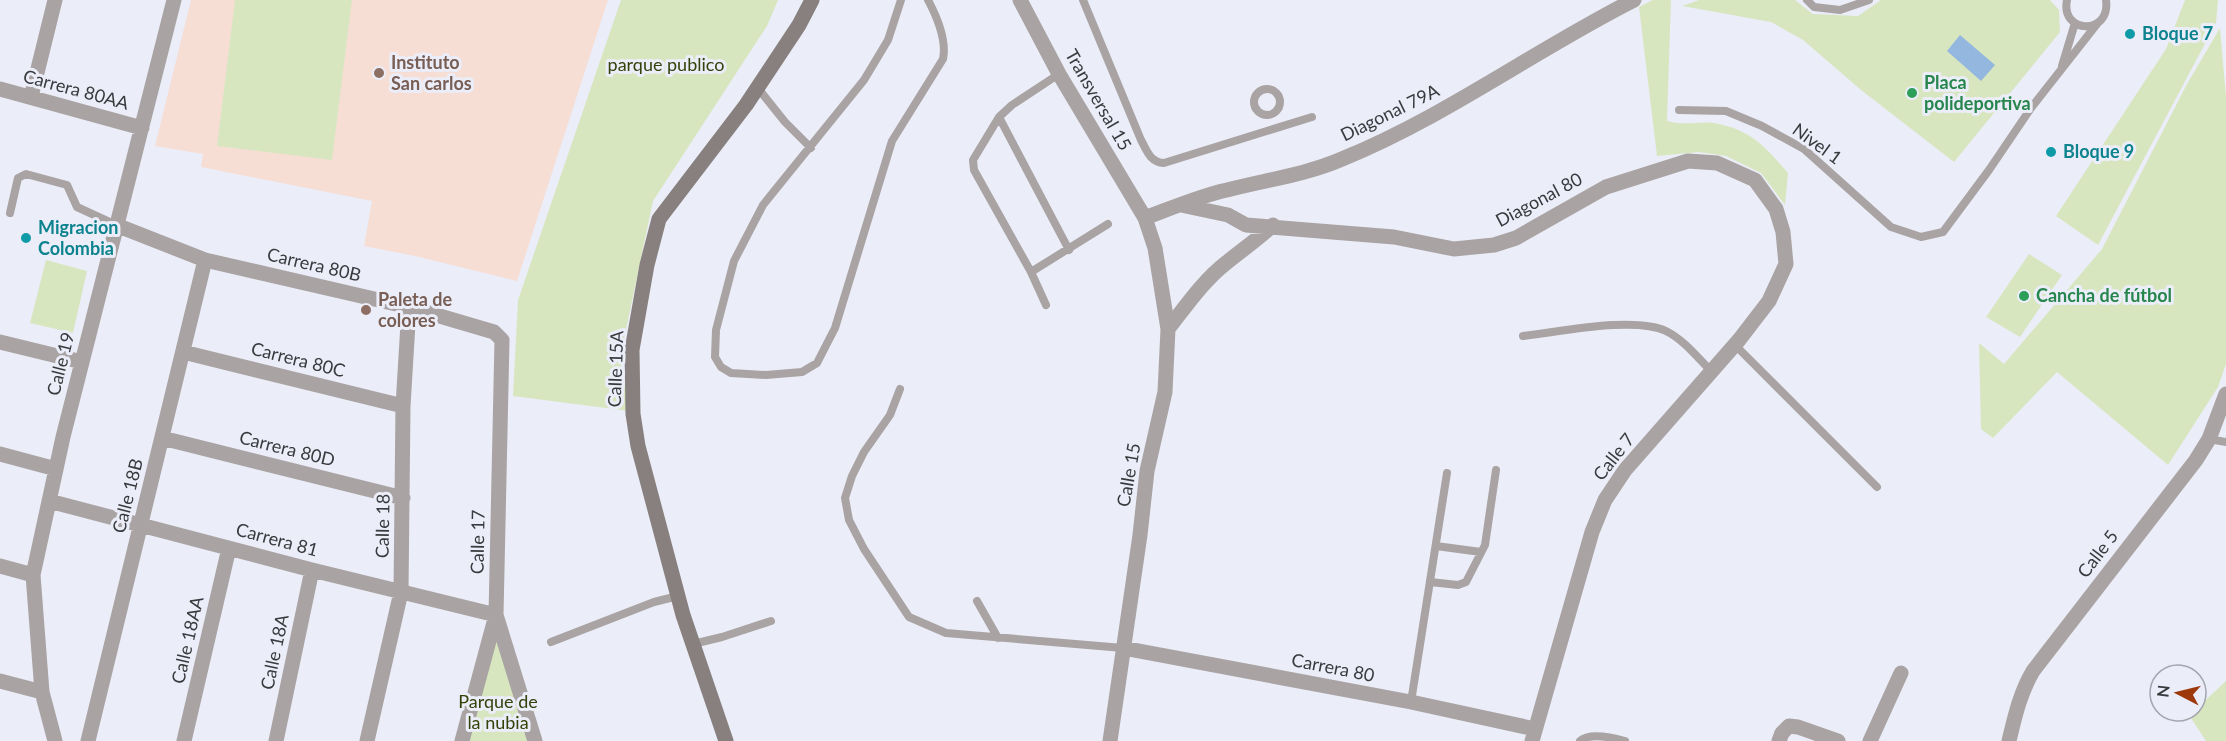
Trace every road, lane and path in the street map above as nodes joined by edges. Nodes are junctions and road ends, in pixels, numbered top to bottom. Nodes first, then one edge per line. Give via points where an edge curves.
1 (55, 0) edge
2 (174, 0) edge
3 (812, 0) edge
4 (901, 0) edge
5 (928, 0) edge
6 (1020, 0) edge
7 (1083, 0) edge
8 (1634, 0) edge
9 (1807, 0) edge
10 (1869, 0) edge
11 (2056, 0) edge
12 (2067, 0) edge
13 (2106, 0) edge
14 (2066, 11) junction
15 (2075, 23) junction
16 (2097, 24) junction
17 (2060, 73) junction
18 (1059, 74) junction
19 (757, 87) junction
20 (0, 89) edge
21 (31, 97) junction
22 (1679, 110) dead end
23 (1267, 115) dead end
24 (999, 117) junction
25 (1312, 117) dead end
26 (142, 128) junction
27 (1271, 130) junction
28 (811, 148) junction
29 (1225, 190) junction
30 (1181, 205) junction
31 (10, 213) dead end
32 (1228, 215) junction
33 (1145, 218) junction
34 (1108, 224) dead end
35 (116, 225) junction
36 (1273, 225) junction
37 (1783, 232) joint
38 (1070, 250) junction
39 (206, 260) junction
40 (1031, 272) junction
41 (1046, 305) dead end
42 (409, 307) junction
43 (1168, 329) junction
44 (1524, 336) dead end
45 (502, 340) joint
46 (0, 342) edge
47 (1735, 345) junction
48 (183, 352) junction
49 (82, 362) junction
50 (1711, 371) junction
51 (900, 389) dead end
52 (2226, 394) edge
53 (404, 406) junction
54 (162, 438) junction
55 (2209, 439) junction
56 (2226, 442) edge
57 (0, 454) edge
58 (56, 469) junction
59 (1496, 470) dead end
60 (1447, 473) dead end
61 (1876, 487) dead end
62 (403, 498) junction
63 (49, 501) junction
64 (141, 524) junction
65 (1436, 546) junction
66 (229, 548) junction
67 (1482, 552) junction
68 (0, 566) edge
69 (312, 570) junction
70 (33, 575) junction
71 (1430, 582) junction
72 (401, 592) junction
73 (678, 596) junction
74 (977, 601) dead end
75 (496, 615) junction
76 (771, 621) dead end
77 (998, 638) junction
78 (551, 642) dead end
79 (693, 644) junction
80 (1123, 648) junction
81 (1901, 673) dead end
82 (0, 681) edge
83 (42, 693) junction
84 (1411, 702) junction
85 (1533, 735) edge
86 (55, 741) edge
87 (88, 741) edge
88 (184, 741) edge
89 (276, 741) edge
90 (367, 741) edge
91 (462, 741) edge
92 (535, 741) edge
93 (726, 741) edge
94 (1110, 741) edge
95 (1580, 741) edge
96 (1625, 741) edge
97 (1779, 741) edge
98 (1838, 741) edge
99 (1870, 741) edge
100 (2009, 741) edge

1 - 21 street
2 - 26 street, Calle 19
3 - 19 street, Calle 15A
4 - 28 lane via 888,40 864,80
5 - 28 lane via 941,30 943,59 892,141 835,328 817,363 802,372 731,373 715,357 716,330 734,261 763,205
6 - 18 street, Transversal 15
7 - 27 lane via 1141,140 1156,163
8 - 29 street, Diagonal 79A via 1446,108 1340,160 1283,178
9 - 10 lane via 1814,7 1840,10
11 - 14 lane
12 - 14 lane
13 - 16 lane via 2105,14
14 - 15 lane
15 - 16 lane via 2086,27
15 - 17 lane
16 - 17 lane
17 - 22 lane, Nivel 1 via 1943,232 1921,237 1891,227 1804,149 1762,126 1726,111
18 - 24 lane
18 - 33 street, Transversal 15
19 - 28 lane
19 - 73 street, Calle 15A via 658,219 632,350 638,446
20 - 21 street, Carrera 80AA
21 - 26 street, Carrera 80AA
23 - 27 lane
24 - 38 lane
24 - 40 lane via 973,165
25 - 27 lane
26 - 35 street, Calle 19
29 - 30 street, Diagonal 79A
29 - 32 street
30 - 32 street, Diagonal 80
30 - 33 street, Diagonal 79A
31 - 35 lane via 18,178 26,174 67,185 77,207
32 - 36 street, Diagonal 80 via 1246,225
33 - 43 street, Calle 15 via 1155,248
34 - 38 lane
35 - 39 street, Carrera 80B
35 - 49 street, Calle 19
36 - 37 street, Diagonal 80 via 1394,237 1454,249 1494,245 1516,238 1606,187 1688,160 1717,163 1755,180 1776,209
36 - 43 street via 1225,264
37 - 47 street, Calle 7 via 1786,264 1769,301
38 - 40 lane
39 - 42 street, Carrera 80B
39 - 48 street, Calle 18B
40 - 41 lane
42 - 45 street, Carrera 80B via 494,332
42 - 53 street, Calle 18
43 - 80 street, Calle 15 via 1165,392 1147,471
44 - 50 lane via 1646,324 1676,337
45 - 75 street, Calle 17
46 - 49 street
47 - 50 street, Calle 7
47 - 61 lane
48 - 53 street, Carrera 80C
48 - 54 street, Calle 18B
49 - 58 street, Calle 19
50 - 85 street, Calle 7 via 1625,470 1605,500 1592,532
51 - 77 lane via 890,415 852,476 845,498 849,520 909,617 945,633
52 - 55 street, Calle 5
53 - 62 street, Calle 18
54 - 62 street, Carrera 80D
54 - 64 street, Calle 18B
55 - 56 lane
55 - 100 street, Calle 5 via 2033,671 2018,703
57 - 58 street
58 - 63 street, Calle 19
59 - 67 lane
60 - 65 lane
62 - 72 street, Calle 18
63 - 64 street, Carrera 81
63 - 70 street, Calle 19
64 - 66 street, Carrera 81
64 - 87 street, Calle 18B
65 - 67 lane
65 - 71 lane
66 - 69 street, Carrera 81
66 - 88 street, Calle 18AA
67 - 71 lane via 1466,582
68 - 70 street
69 - 72 street, Carrera 81
69 - 89 street, Calle 18A
70 - 83 street, Calle 19
71 - 84 lane
72 - 75 street, Carrera 81
72 - 90 street, Calle 18
73 - 78 lane
73 - 79 street, Calle 15A
74 - 77 lane
75 - 91 street, Calle 17
75 - 92 street
76 - 79 lane
77 - 80 lane
79 - 93 street, Calle 15A
80 - 84 street, Carrera 80
80 - 94 street, Calle 15
81 - 99 street
82 - 83 street
83 - 86 street, Calle 19
84 - 85 street, Carrera 80
95 - 96 lane via 1592,736
97 - 98 street via 1789,726

